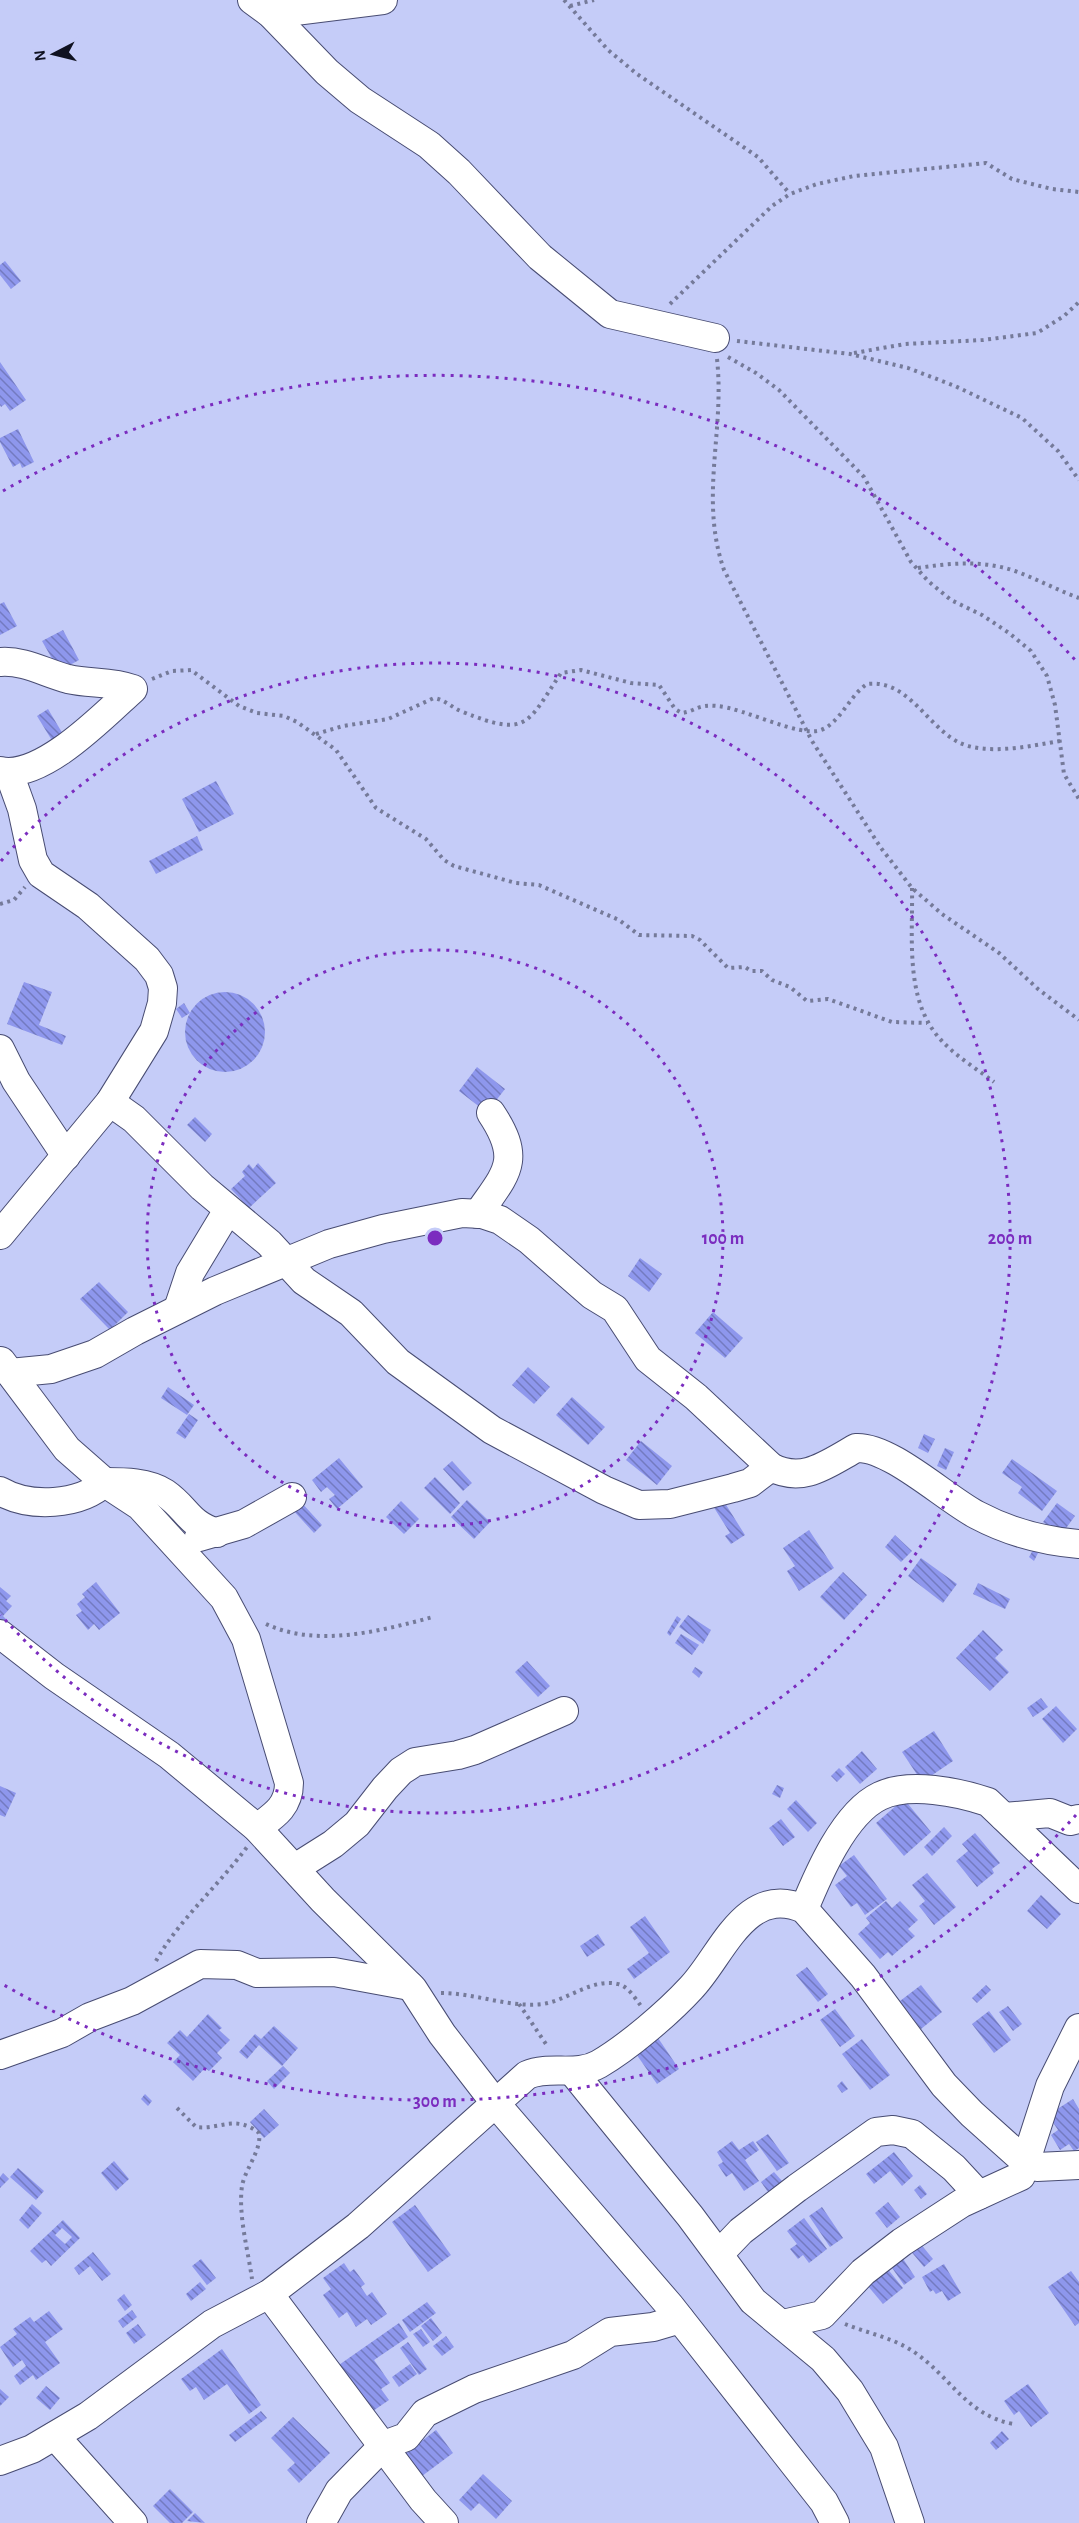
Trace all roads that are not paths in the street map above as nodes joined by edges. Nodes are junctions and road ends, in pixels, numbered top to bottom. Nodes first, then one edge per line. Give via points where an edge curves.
1 (382, 0) edge
2 (261, 7) edge
3 (716, 345) road end
4 (0, 662) edge
5 (4, 772) edge
6 (0, 1049) edge
7 (8, 1086) edge
8 (110, 1102) junction
9 (491, 1113) dead end
10 (66, 1156) junction
11 (228, 1210) junction
12 (478, 1214) junction
13 (0, 1235) edge
14 (288, 1262) junction
15 (178, 1310) junction
16 (5, 1366) edge
17 (771, 1467) junction
18 (105, 1482) junction
19 (0, 1491) edge
20 (292, 1497) dead end
21 (217, 1533) junction
22 (167, 1536) junction
23 (1079, 1544) edge
24 (0, 1634) edge
25 (564, 1711) dead end
26 (1004, 1817) junction
27 (1079, 1819) edge
28 (257, 1828) junction
29 (295, 1868) junction
30 (1079, 1889) edge
31 (804, 1910) junction
32 (413, 1990) junction
33 (1079, 2028) edge
34 (0, 2055) edge
35 (562, 2070) junction
36 (496, 2103) junction
37 (1026, 2160) junction
38 (1079, 2165) edge
39 (979, 2194) junction
40 (719, 2254) junction
41 (262, 2297) junction
42 (680, 2319) junction
43 (783, 2324) junction
44 (56, 2436) junction
45 (384, 2445) junction
46 (0, 2461) edge
47 (133, 2523) edge
48 (321, 2523) edge
49 (444, 2523) edge
50 (835, 2523) edge
51 (910, 2523) edge

1 - 2 street
2 - 3 street via 360,100 429,145 540,257 610,314
4 - 5 street via 28,666 71,680 114,682 133,689 74,742 39,763
5 - 8 street via 22,809 33,861 40,874 88,906 147,959 161,981 162,1003 154,1030
6 - 7 street
7 - 10 street
8 - 10 street
8 - 11 street via 134,1119
9 - 12 street via 501,1129 509,1161 501,1183
10 - 13 street
11 - 14 street
11 - 15 street via 190,1273
12 - 14 street via 462,1213 360,1234
12 - 17 street via 500,1220 529,1240 592,1295 615,1309 648,1359 696,1397
14 - 15 street
14 - 17 street via 304,1281 351,1313 398,1362 472,1418 623,1499 649,1506 670,1504 750,1483
15 - 16 street via 86,1358 51,1369
16 - 18 street via 67,1449
17 - 23 street via 798,1475 856,1448 864,1448 907,1468 965,1509 996,1525 1040,1539
18 - 19 street via 88,1495 57,1500 28,1502
18 - 21 street via 153,1488 174,1501 193,1522
18 - 22 street via 140,1506
20 - 21 street via 265,1515
21 - 22 street
22 - 28 street via 232,1610 246,1639 288,1775 287,1802
24 - 28 street via 169,1755
25 - 29 street via 475,1750 415,1762 401,1771 349,1830
26 - 27 street via 1050,1813 1070,1821
26 - 30 street
26 - 31 street via 988,1802 945,1791 881,1795 866,1805 850,1825 819,1872
28 - 29 street
29 - 32 street
31 - 35 street via 790,1903 754,1912 728,1935 692,1988 652,2023 599,2064
31 - 37 street via 862,1976 944,2085
32 - 34 street via 334,1972 257,1973 243,1966 209,1963 62,2033
32 - 36 street
33 - 37 street via 1050,2086
35 - 36 street via 528,2075
35 - 40 street
36 - 41 street via 358,2226
36 - 42 street
37 - 38 street via 1047,2168
37 - 39 street via 1021,2176
39 - 40 street via 912,2134 876,2132 796,2187
39 - 43 street via 878,2260 822,2316
40 - 43 street via 753,2301
41 - 44 street via 212,2324
41 - 45 street
42 - 45 street via 610,2332 559,2361 474,2389 425,2412 406,2437
42 - 50 street via 824,2502
43 - 51 street via 823,2359 850,2391 884,2447
44 - 46 street
44 - 47 street
45 - 48 street via 335,2495
45 - 49 street

